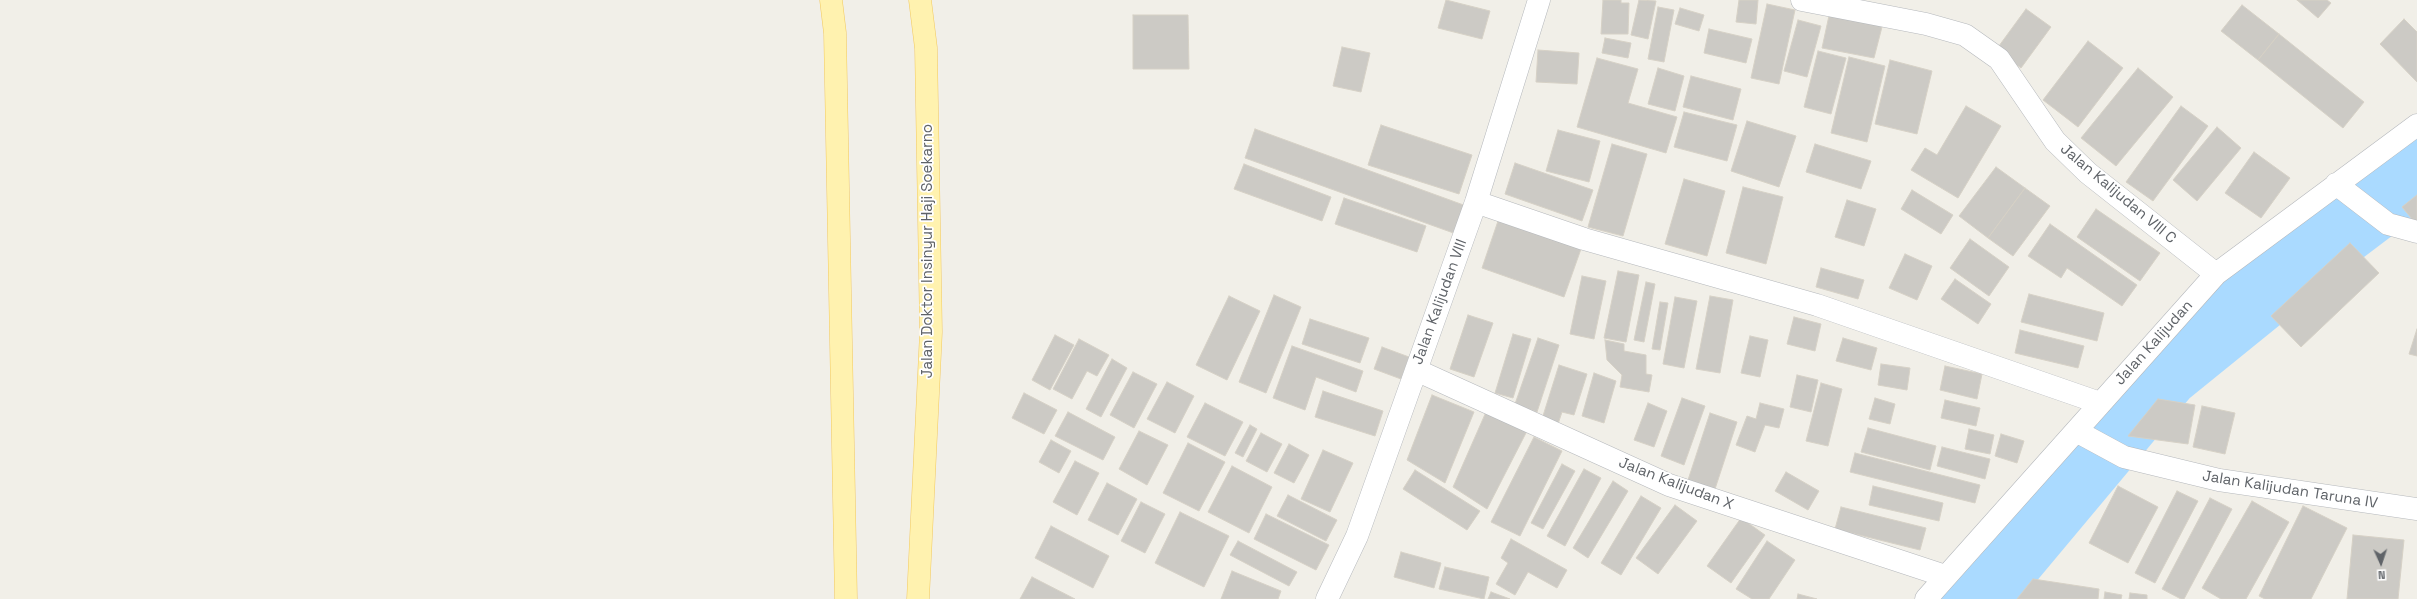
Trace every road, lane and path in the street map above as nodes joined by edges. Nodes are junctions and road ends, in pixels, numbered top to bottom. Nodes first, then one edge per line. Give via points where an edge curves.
1 (831, 0) edge
2 (920, 0) edge
3 (1539, 0) edge
4 (1802, 0) edge
5 (2417, 125) edge
6 (2336, 184) junction
7 (1476, 202) junction
8 (2417, 232) edge
9 (2216, 274) junction
10 (1416, 370) junction
11 (2100, 403) junction
12 (2083, 435) junction
13 (2417, 509) edge
14 (1946, 576) junction
15 (846, 599) edge
16 (918, 599) edge
17 (1327, 599) edge
18 (1926, 599) edge

1 - 15 main road via 835,33
2 - 16 main road, Jalan Doktor Insinyur Haji Soekarno via 926,48 931,332
3 - 7 street, Jalan Kalijudan VIII
4 - 9 street, Jalan Kalijudan VIII C via 1926,24 1965,35 1999,59 2055,141 2088,173
5 - 6 street, Jalan Kalijudan
6 - 8 street via 2388,224
6 - 9 street, Jalan Kalijudan
7 - 10 street, Jalan Kalijudan VIII
7 - 11 street via 1584,239 1817,305
9 - 11 street, Jalan Kalijudan
10 - 14 street, Jalan Kalijudan X via 1669,485
10 - 17 street, Jalan Kalijudan VIII via 1357,536
11 - 12 street, Jalan Kalijudan
12 - 13 street, Jalan Kalijudan Taruna IV via 2116,453 2219,480
12 - 14 street, Jalan Kalijudan
14 - 18 street, Jalan Kalijudan

